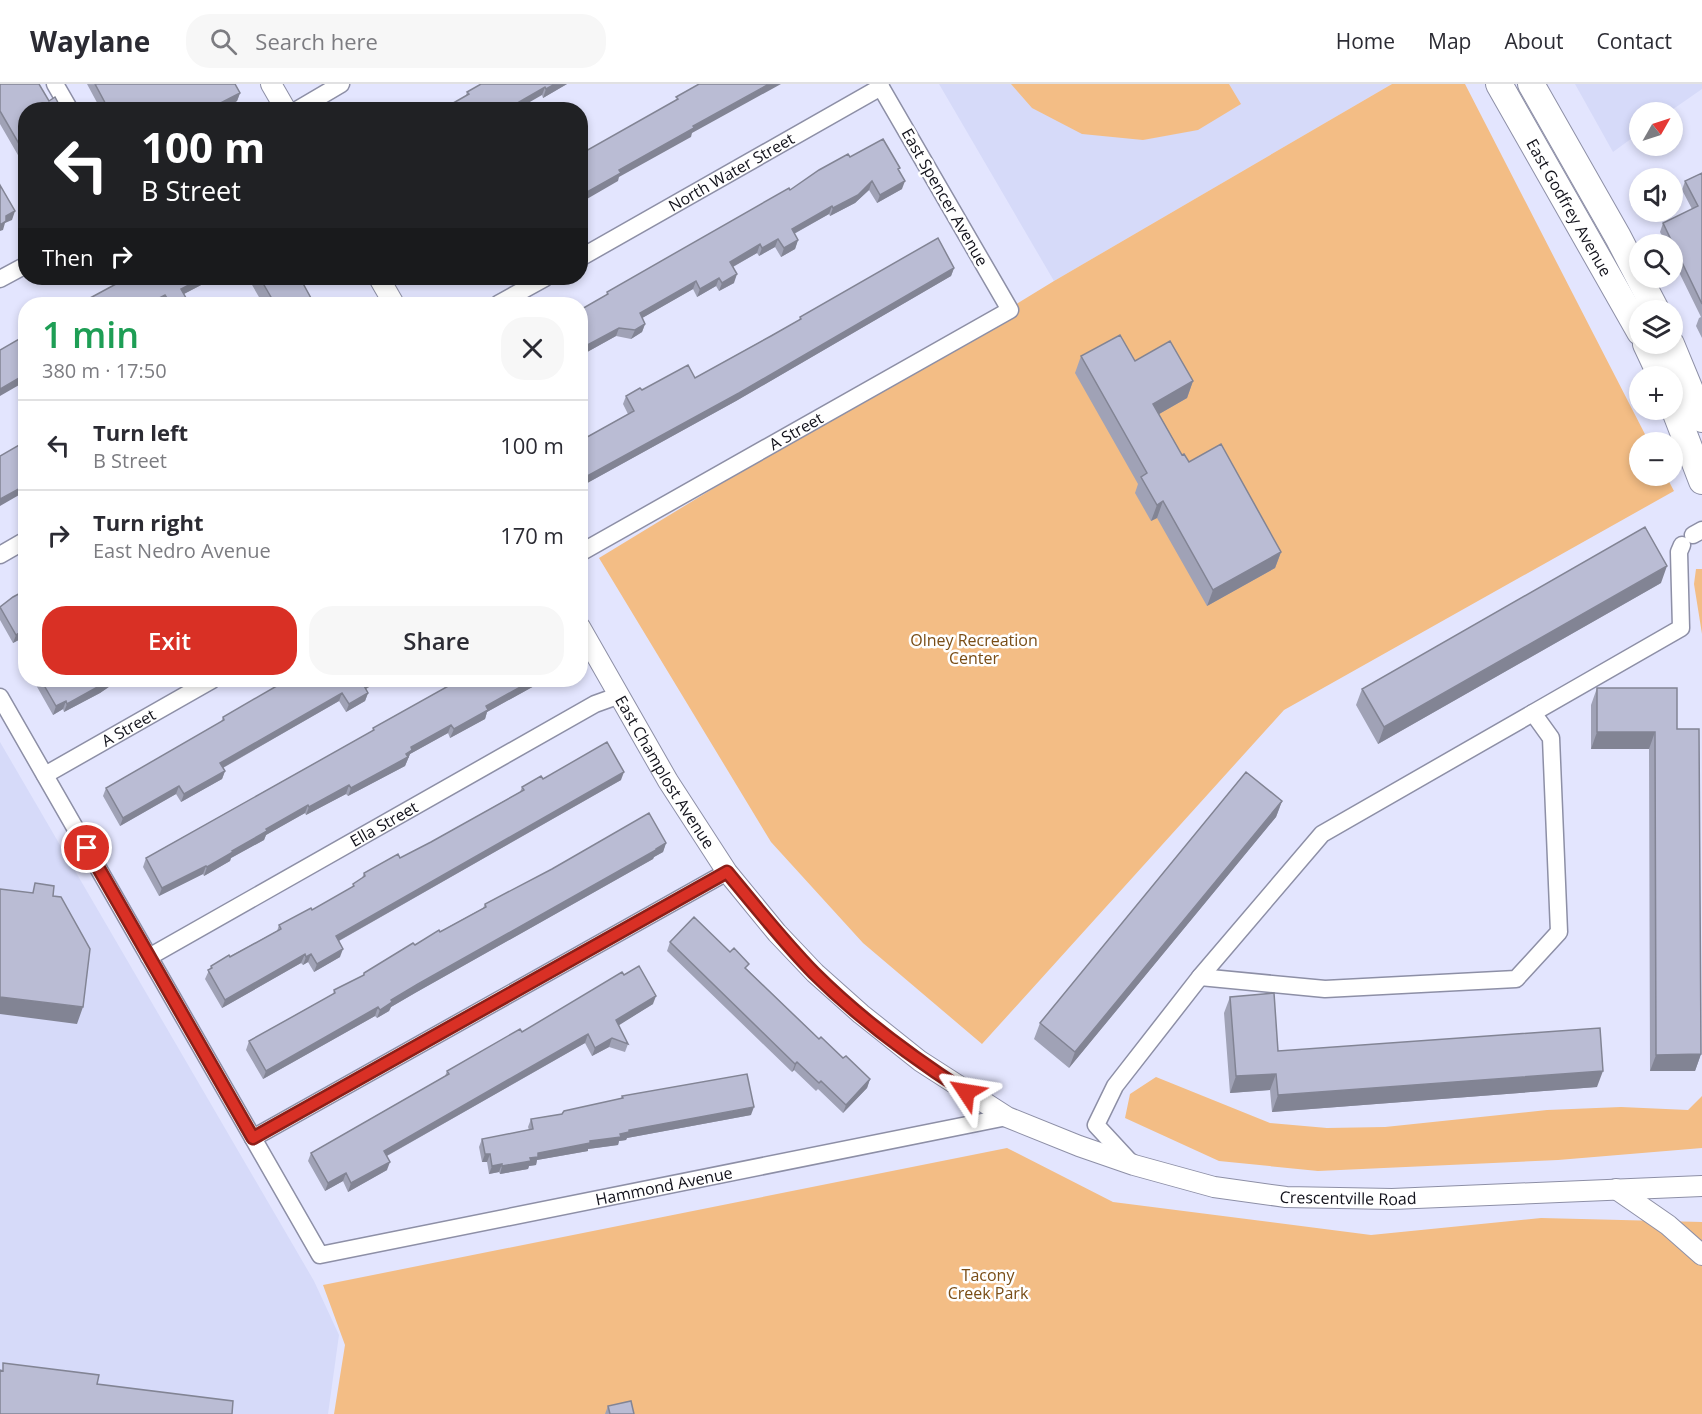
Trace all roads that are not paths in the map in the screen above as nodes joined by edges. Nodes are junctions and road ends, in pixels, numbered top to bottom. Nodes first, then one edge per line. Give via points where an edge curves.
1 (56, 84) edge
2 (271, 84) edge
3 (341, 84) edge
4 (1499, 84) edge
5 (1532, 84) edge
6 (880, 86) edge
7 (66, 102) edge
8 (281, 102) edge
9 (311, 102) edge
10 (588, 253) edge
11 (18, 269) edge
12 (0, 279) edge
13 (533, 285) edge
14 (511, 297) edge
15 (1651, 300) edge
16 (1010, 310) joint
17 (1629, 313) edge
18 (1675, 354) edge
19 (1702, 419) edge
20 (1679, 420) edge
21 (1702, 481) edge
22 (1692, 537) edge
23 (18, 545) edge
24 (588, 548) edge
25 (0, 555) edge
26 (588, 641) edge
27 (200, 687) edge
28 (620, 695) junction
29 (0, 697) edge
30 (1533, 713) junction
31 (45, 775) junction
32 (727, 872) junction
33 (148, 957) junction
34 (1200, 978) junction
35 (1007, 1117) junction
36 (253, 1138) junction
37 (1134, 1165) junction
38 (1702, 1186) edge
39 (1616, 1189) junction
40 (1702, 1255) edge

1 - 7 street
2 - 8 street
3 - 9 street
4 - 17 main road, East Godfrey Avenue
5 - 15 main road, East Godfrey Avenue
6 - 10 street, North Water Street
6 - 16 street, East Spencer Avenue
11 - 12 street
13 - 14 street
16 - 24 street, A Street
18 - 19 main road
20 - 21 main road
22 - 30 street via 1678,552 1681,628
23 - 25 street
26 - 28 street, East Champlost Avenue
27 - 31 street, A Street
28 - 32 street, East Champlost Avenue via 668,781
28 - 33 street, Ella Street via 595,704
29 - 31 street
30 - 34 street via 1322,834
30 - 34 street via 1551,738 1559,932 1516,980 1325,988
31 - 33 street
32 - 35 street, East Champlost Avenue via 815,974 920,1061
32 - 36 street
33 - 36 street
34 - 37 street via 1115,1086 1096,1125
35 - 36 street, Hammond Avenue via 321,1255
35 - 37 street, Crescentville Road
37 - 39 street, Crescentville Road via 1214,1187 1286,1197 1392,1199
38 - 39 street, Crescentville Road
39 - 40 street via 1668,1225

